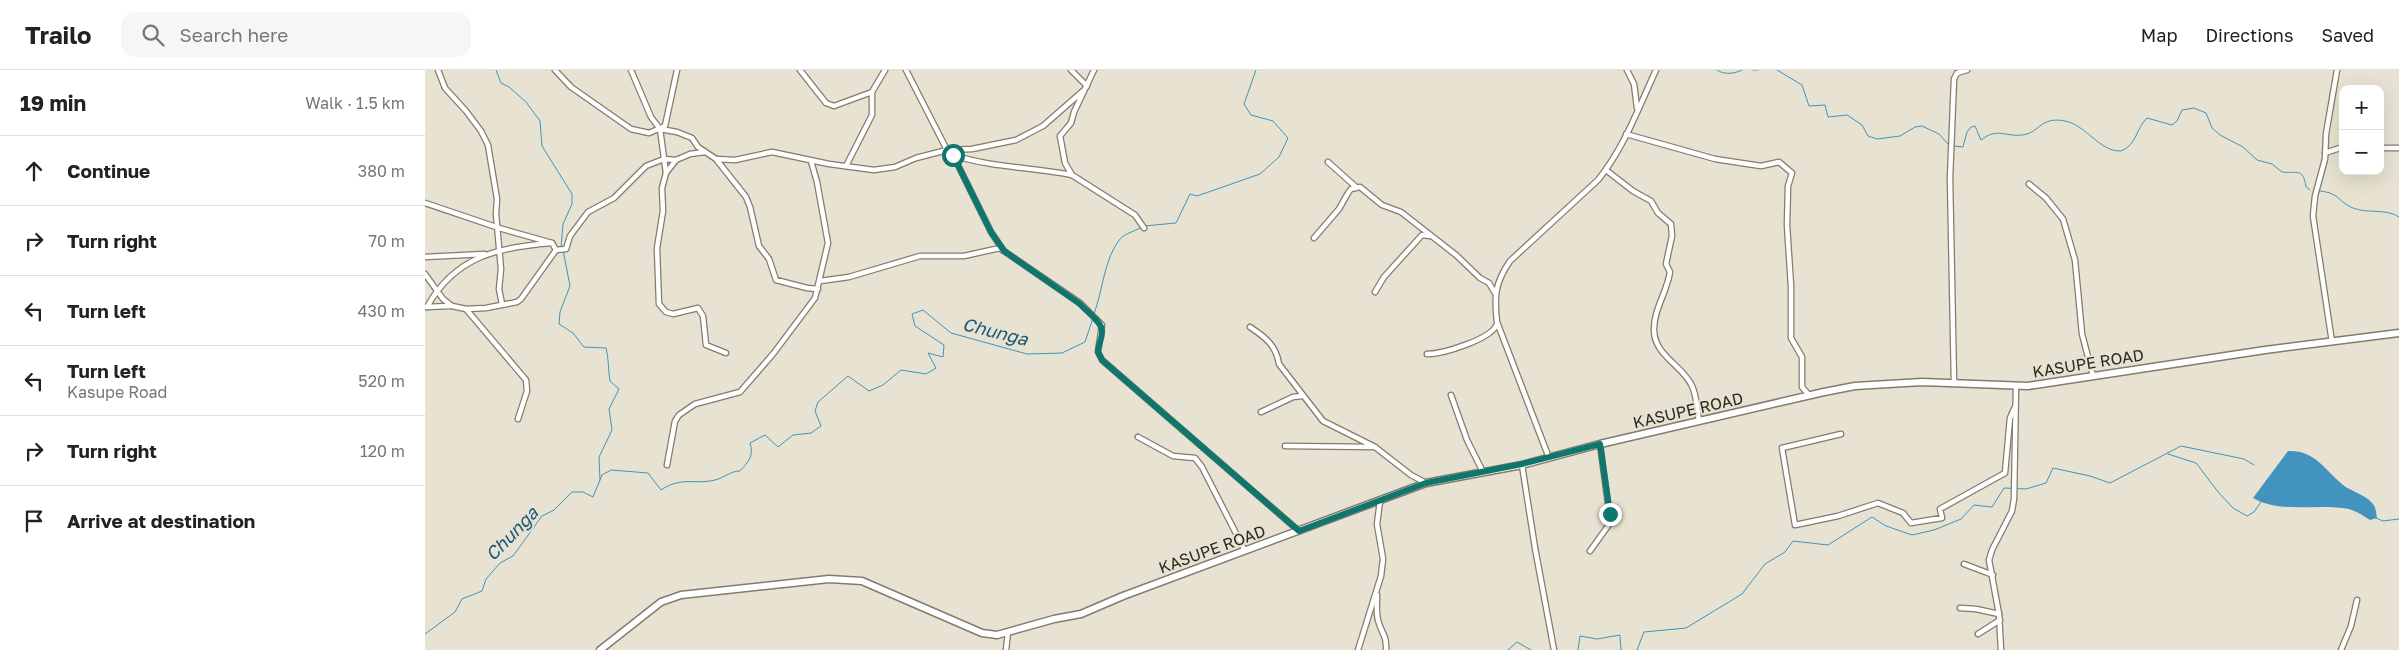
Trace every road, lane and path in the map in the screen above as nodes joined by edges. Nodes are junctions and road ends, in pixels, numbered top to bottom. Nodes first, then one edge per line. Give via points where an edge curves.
1 (437, 70) edge
2 (555, 70) edge
3 (631, 70) edge
4 (677, 70) edge
5 (800, 70) edge
6 (885, 70) edge
7 (906, 70) edge
8 (1071, 70) edge
9 (1094, 70) edge
10 (1627, 70) edge
11 (1655, 70) edge
12 (1967, 70) edge
13 (2337, 70) edge
14 (1087, 86) junction
15 (1083, 91) junction
16 (872, 92) junction
17 (1637, 112) junction
18 (660, 129) junction
19 (1626, 134) junction
20 (2339, 148) edge
21 (2384, 148) edge
22 (2399, 148) edge
23 (947, 150) junction
24 (705, 152) junction
25 (2325, 153) junction
26 (953, 155) junction
27 (664, 159) junction
28 (716, 159) junction
29 (676, 160) junction
30 (811, 161) junction
31 (1328, 162) dead end
32 (846, 166) junction
33 (1606, 170) junction
34 (667, 173) junction
35 (1072, 175) junction
36 (2029, 184) dead end
37 (1356, 188) junction
38 (425, 203) edge
39 (1143, 226) dead end
40 (499, 228) junction
41 (1432, 236) junction
42 (1313, 238) dead end
43 (552, 243) junction
44 (499, 250) junction
45 (556, 250) junction
46 (1004, 251) junction
47 (486, 254) junction
48 (425, 257) edge
49 (425, 274) edge
50 (820, 281) junction
51 (818, 289) junction
52 (437, 290) junction
53 (1375, 292) dead end
54 (1496, 294) junction
55 (502, 304) junction
56 (452, 306) junction
57 (426, 307) edge
58 (465, 309) junction
59 (1497, 322) junction
60 (1250, 326) dead end
61 (2399, 333) edge
62 (2332, 342) junction
63 (725, 353) dead end
64 (1427, 354) dead end
65 (2093, 376) junction
66 (1954, 383) junction
67 (2016, 387) junction
68 (1451, 395) dead end
69 (1809, 395) junction
70 (1302, 396) junction
71 (2015, 407) junction
72 (1261, 412) dead end
73 (518, 419) dead end
74 (1699, 422) junction
75 (1841, 434) dead end
76 (1138, 437) dead end
77 (1600, 444) junction
78 (1285, 446) dead end
79 (1375, 447) junction
80 (1549, 458) junction
81 (1522, 464) junction
82 (667, 465) dead end
83 (1483, 472) junction
84 (1426, 483) junction
85 (1380, 501) junction
86 (1299, 531) junction
87 (1245, 551) junction
88 (1590, 551) dead end
89 (1964, 564) dead end
90 (1993, 575) junction
91 (1378, 589) junction
92 (2357, 600) dead end
93 (1960, 608) dead end
94 (1999, 614) junction
95 (2000, 620) junction
96 (1008, 632) junction
97 (1978, 634) dead end
98 (600, 650) edge
99 (1006, 650) edge
100 (1358, 650) edge
101 (1386, 650) edge
102 (1554, 650) edge
103 (2001, 650) edge
104 (2341, 650) edge

1 - 40 street via 445,88 466,111 488,145
2 - 18 street via 571,87 631,129 649,133
3 - 18 street via 651,117
4 - 18 street via 665,126
5 - 16 street via 826,103 834,106
6 - 16 street
7 - 23 street
8 - 14 street
9 - 14 street
10 - 17 street via 1634,84
11 - 17 street
12 - 66 street via 1957,73 1954,79 1950,178
13 - 25 street
14 - 15 street
15 - 23 street via 1029,134 1008,143
15 - 35 street via 1071,123 1060,136 1065,163
16 - 32 street via 872,115
17 - 19 street
18 - 24 street via 692,138
18 - 27 street
19 - 33 street
19 - 69 street via 1715,159 1765,166 1779,162 1790,169 1787,225 1791,338 1802,357 1802,387
20 - 25 street
21 - 22 street
23 - 26 street
23 - 32 street via 895,167 874,170
24 - 28 street
24 - 29 street
25 - 62 street via 2313,216
26 - 35 street via 1002,167
26 - 46 street via 991,232
27 - 29 street
27 - 34 street
27 - 45 street via 646,166 614,198 592,208 570,236 566,249
28 - 30 street via 735,160 772,152
28 - 51 street via 746,197 759,246 769,259 776,280
29 - 34 street
30 - 32 street
30 - 50 street via 828,243
31 - 37 street
33 - 54 street via 1510,261 1499,277
33 - 74 street via 1651,201 1658,213 1671,224 1673,236 1666,264 1670,272 1654,334 1667,359 1693,386
34 - 63 street via 657,248 659,304 673,314 697,308 703,316 705,345
35 - 39 street via 1135,215
36 - 65 street via 2063,219 2075,260 2082,334
37 - 41 street via 1401,212
37 - 42 street via 1348,193
38 - 40 street
40 - 43 street
40 - 44 street
41 - 53 street via 1422,235 1384,277
41 - 54 street via 1489,283
43 - 44 street
43 - 45 street
44 - 47 street
44 - 55 street
45 - 55 street via 521,299
46 - 50 street via 1000,248 964,256 921,256
46 - 86 street via 1080,304 1101,323 1103,329 1098,352 1102,360
47 - 48 street
47 - 52 street via 461,268
49 - 52 street
50 - 51 street
51 - 82 street via 815,298 741,392 695,404 679,414
52 - 56 street
52 - 57 street
54 - 59 street
55 - 58 street
56 - 57 street
56 - 58 street
58 - 73 street via 526,380 527,390
59 - 64 street via 1488,335
59 - 80 street
60 - 70 street via 1269,340 1279,364
61 - 62 street, KASUPE ROAD
62 - 65 street, KASUPE ROAD
65 - 67 street, KASUPE ROAD
66 - 67 street, KASUPE ROAD
66 - 69 street, KASUPE ROAD via 1855,386
67 - 71 street
68 - 83 street
69 - 74 street, KASUPE ROAD
70 - 72 street
70 - 79 street via 1323,421
71 - 75 street via 2010,418 2005,473 1940,509 1942,518 1911,523 1903,513 1878,503 1795,525 1782,448
71 - 90 street via 2014,499 2012,512 1990,555
74 - 77 street, KASUPE ROAD
76 - 87 street via 1173,456 1195,458
77 - 80 street, KASUPE ROAD
77 - 88 street via 1610,519
78 - 79 street
79 - 84 street
80 - 81 street, KASUPE ROAD
81 - 83 street, KASUPE ROAD
81 - 102 street
83 - 84 street, KASUPE ROAD
84 - 85 street, KASUPE ROAD
85 - 86 street, KASUPE ROAD
85 - 91 street via 1377,524 1383,564
86 - 87 street, KASUPE ROAD
87 - 96 street, KASUPE ROAD via 1081,614
89 - 90 street
90 - 94 street
91 - 100 street
91 - 101 street via 1376,612 1386,636
92 - 104 street
93 - 94 street
94 - 95 street
95 - 97 street
95 - 103 street
96 - 98 street, KASUPE ROAD via 990,636 863,581 842,578 669,599
96 - 99 street

